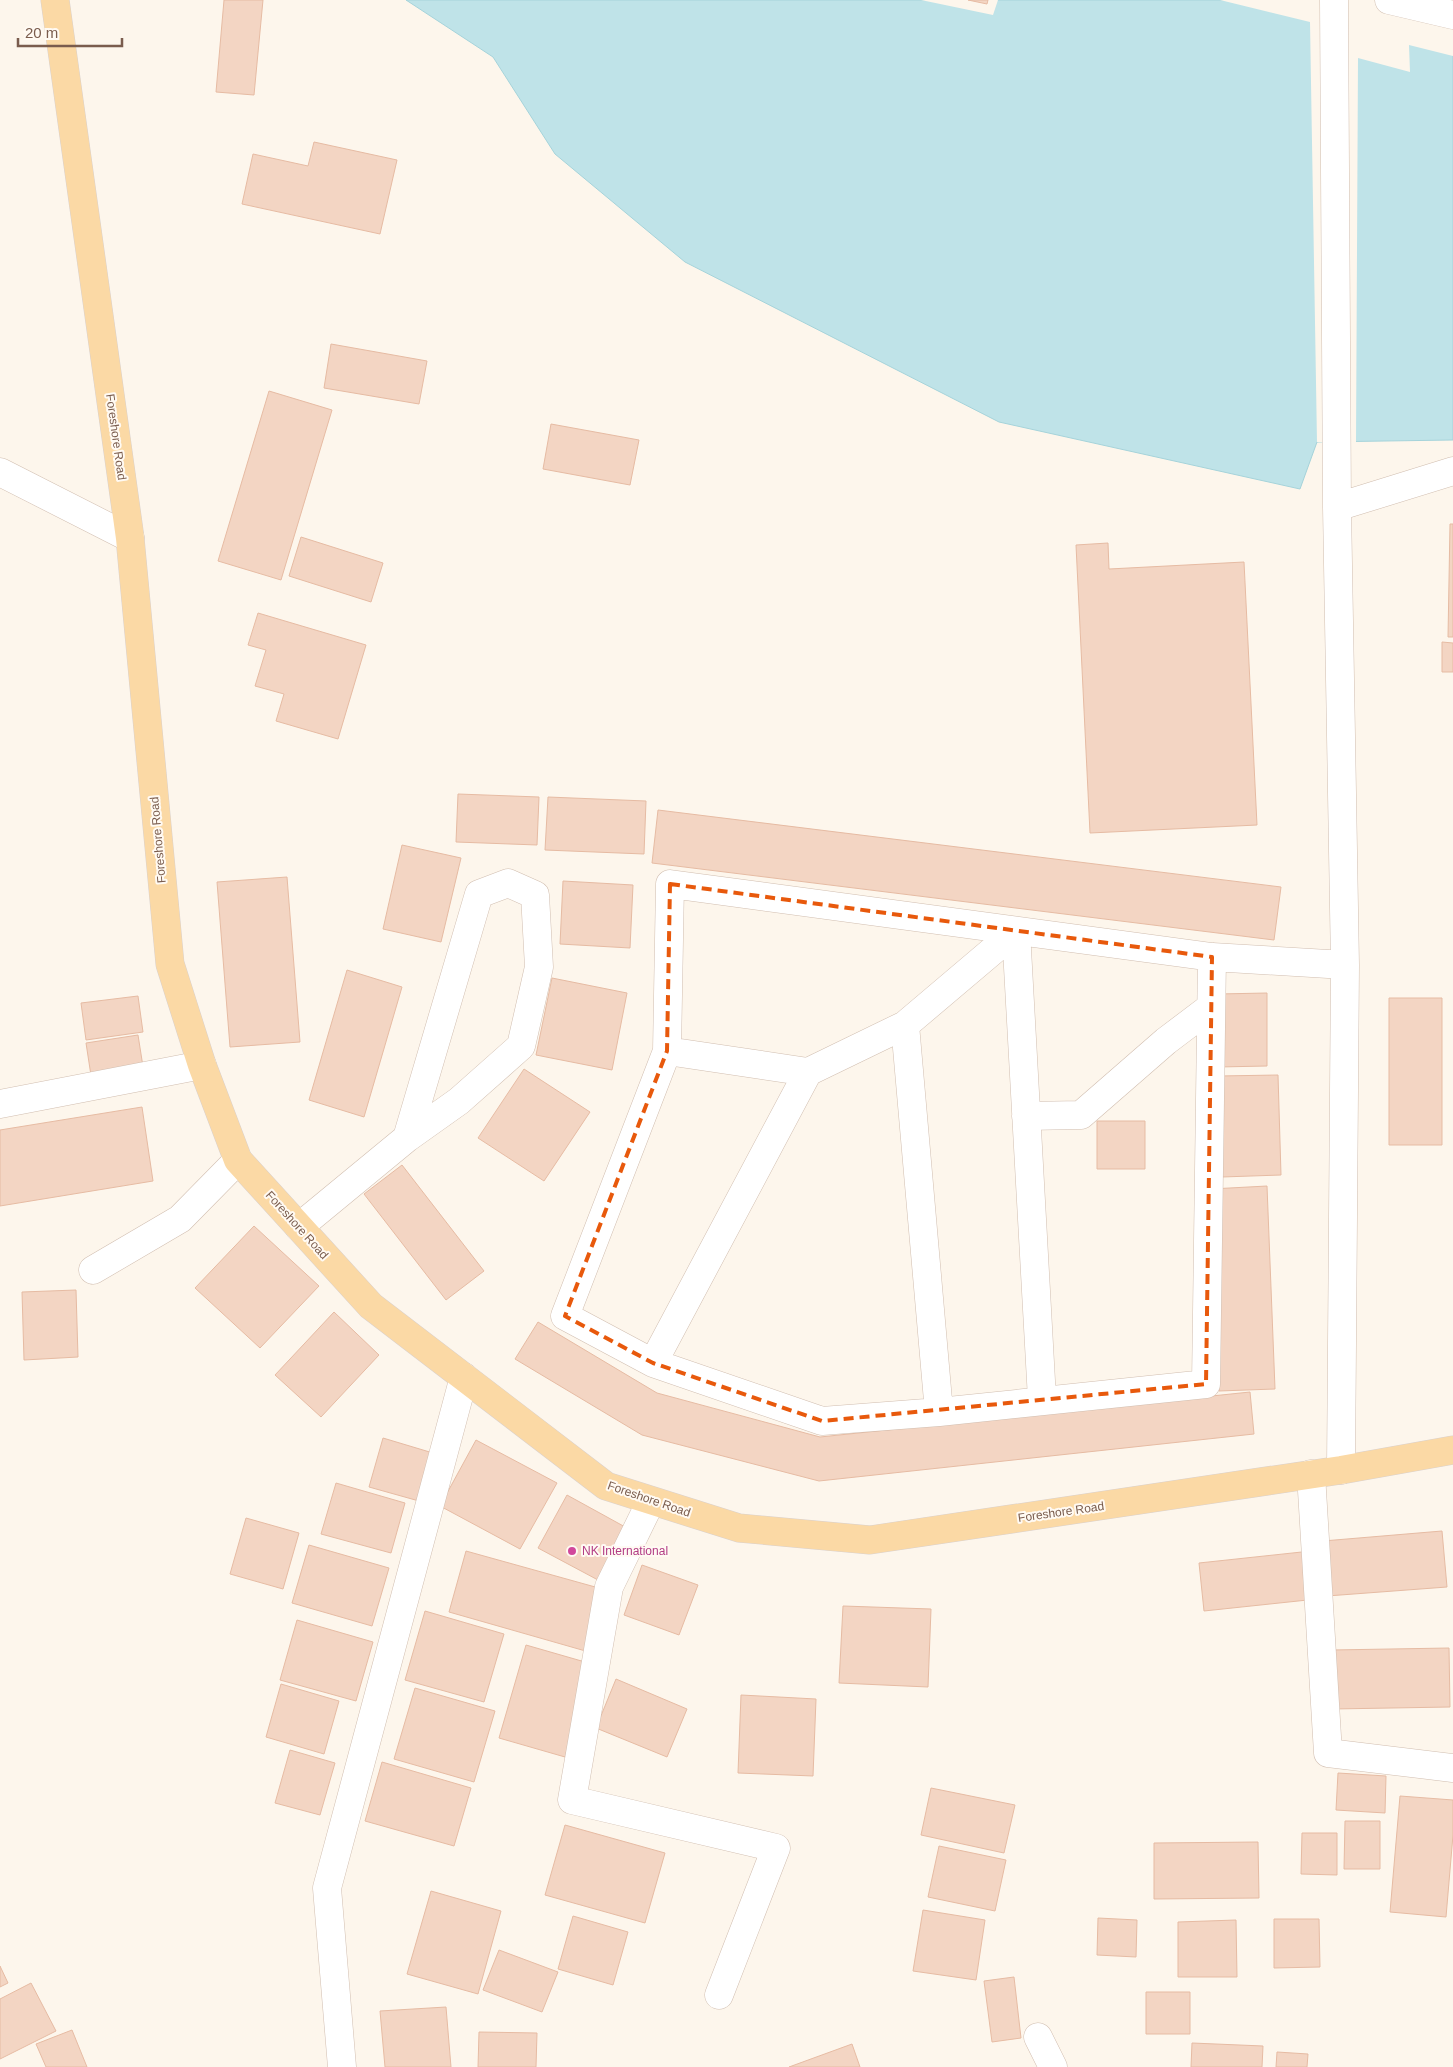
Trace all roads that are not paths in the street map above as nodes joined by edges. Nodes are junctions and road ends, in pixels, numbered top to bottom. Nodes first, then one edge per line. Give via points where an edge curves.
1 (54, 0) edge
2 (1334, 0) edge
3 (1389, 0) edge
4 (1453, 15) edge
5 (1453, 471) edge
6 (0, 472) edge
7 (1337, 507) junction
8 (130, 538) junction
9 (1016, 931) junction
10 (1212, 957) junction
11 (1345, 965) junction
12 (1211, 1007) junction
13 (905, 1026) junction
14 (667, 1051) junction
15 (202, 1065) junction
16 (808, 1072) junction
17 (0, 1104) edge
18 (1026, 1116) junction
19 (407, 1138) junction
20 (238, 1160) junction
21 (299, 1227) junction
22 (93, 1270) dead end
23 (653, 1363) junction
24 (464, 1377) junction
25 (1042, 1399) junction
26 (939, 1412) junction
27 (1453, 1450) edge
28 (1341, 1470) junction
29 (1311, 1474) junction
30 (652, 1501) junction
31 (1453, 1768) edge
32 (720, 1995) dead end
33 (1038, 2037) dead end
34 (342, 2067) edge
35 (1053, 2067) edge

1 - 8 main road, Foreshore Road
2 - 7 street
3 - 4 street
5 - 7 street
6 - 8 street
7 - 11 street
8 - 15 main road, Foreshore Road via 170,964
9 - 10 street
9 - 13 street
9 - 14 street via 670,884
9 - 18 street
10 - 11 street
10 - 12 street
11 - 28 street
12 - 18 street via 1166,1041 1081,1115
12 - 25 street via 1206,1384
13 - 16 street
13 - 26 street
14 - 16 street
14 - 23 street via 565,1316
15 - 17 street
15 - 20 main road, Foreshore Road
16 - 23 street
18 - 25 street
19 - 19 street via 459,1101 521,1046 539,967 535,895 508,883 479,894
19 - 21 street
20 - 21 main road, Foreshore Road
20 - 22 street via 180,1219
21 - 24 main road, Foreshore Road via 372,1306
23 - 26 street via 822,1421
24 - 30 main road, Foreshore Road via 606,1486
24 - 34 street via 327,1888
25 - 26 street
27 - 28 main road, Foreshore Road
28 - 29 main road, Foreshore Road
29 - 30 main road, Foreshore Road via 870,1540 739,1528
29 - 31 street via 1328,1753
30 - 32 street via 609,1587 572,1800 776,1848
33 - 35 street

